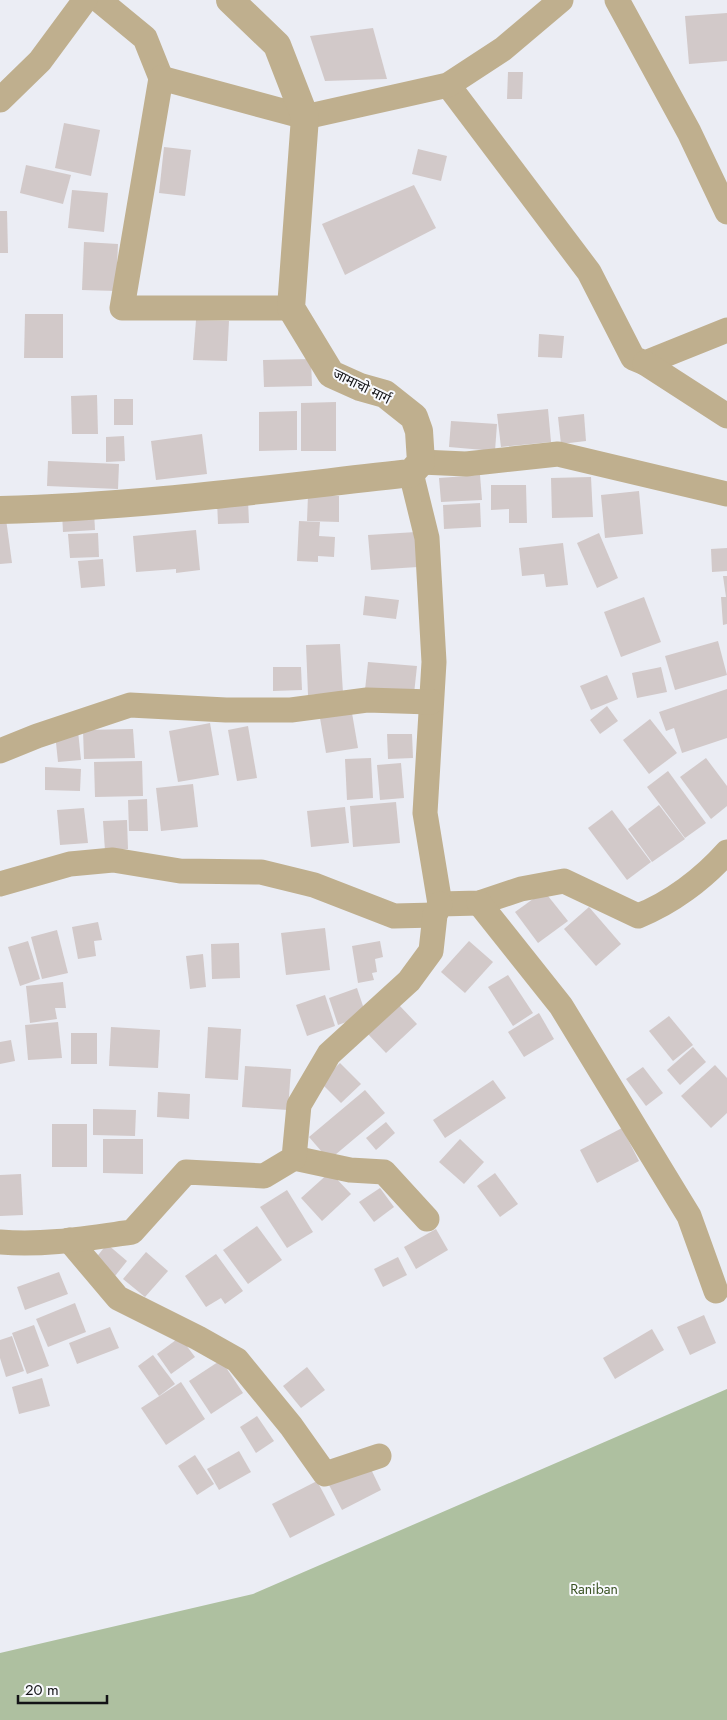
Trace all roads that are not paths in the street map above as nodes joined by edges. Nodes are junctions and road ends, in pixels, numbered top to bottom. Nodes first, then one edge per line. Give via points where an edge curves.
1 (84, 0) edge
2 (99, 0) edge
3 (230, 0) edge
4 (561, 0) edge
5 (617, 0) edge
6 (161, 78) junction
7 (448, 85) junction
8 (0, 100) edge
9 (305, 117) junction
10 (727, 212) edge
11 (291, 308) junction
12 (727, 330) edge
13 (645, 363) junction
14 (727, 416) edge
15 (416, 468) junction
16 (727, 494) edge
17 (0, 510) edge
18 (432, 702) junction
19 (0, 751) edge
20 (727, 852) edge
21 (0, 884) edge
22 (479, 903) junction
23 (437, 910) junction
24 (294, 1158) junction
25 (427, 1219) dead end
26 (69, 1240) junction
27 (0, 1242) edge
28 (716, 1291) dead end
29 (379, 1456) dead end

1 - 8 street via 40,61
2 - 6 street via 145,38
3 - 9 street via 277,45
4 - 7 street via 503,49
5 - 10 street via 689,132
6 - 9 street
6 - 11 street via 122,308
7 - 9 street
7 - 13 street via 589,272 633,358
9 - 11 street
11 - 15 street, जामाचो मार्ग via 331,374 385,394 414,417 419,431
12 - 13 street
13 - 14 street
15 - 16 street via 558,454
15 - 17 street via 210,496 68,508
15 - 18 street via 427,538 434,662
18 - 19 street via 367,700 291,710 130,704
18 - 23 street via 424,813
20 - 22 street via 714,867 660,907 638,916 564,881 521,889
21 - 23 street via 70,864 114,860 180,871 261,872 314,885 394,916
22 - 23 street
22 - 28 street via 561,1006 689,1216
23 - 24 street via 432,951 410,981 329,1054 299,1105
24 - 25 street via 350,1170 384,1172
24 - 26 street via 264,1176 186,1172 132,1232
26 - 27 street
26 - 29 street via 118,1298 237,1360 325,1474

